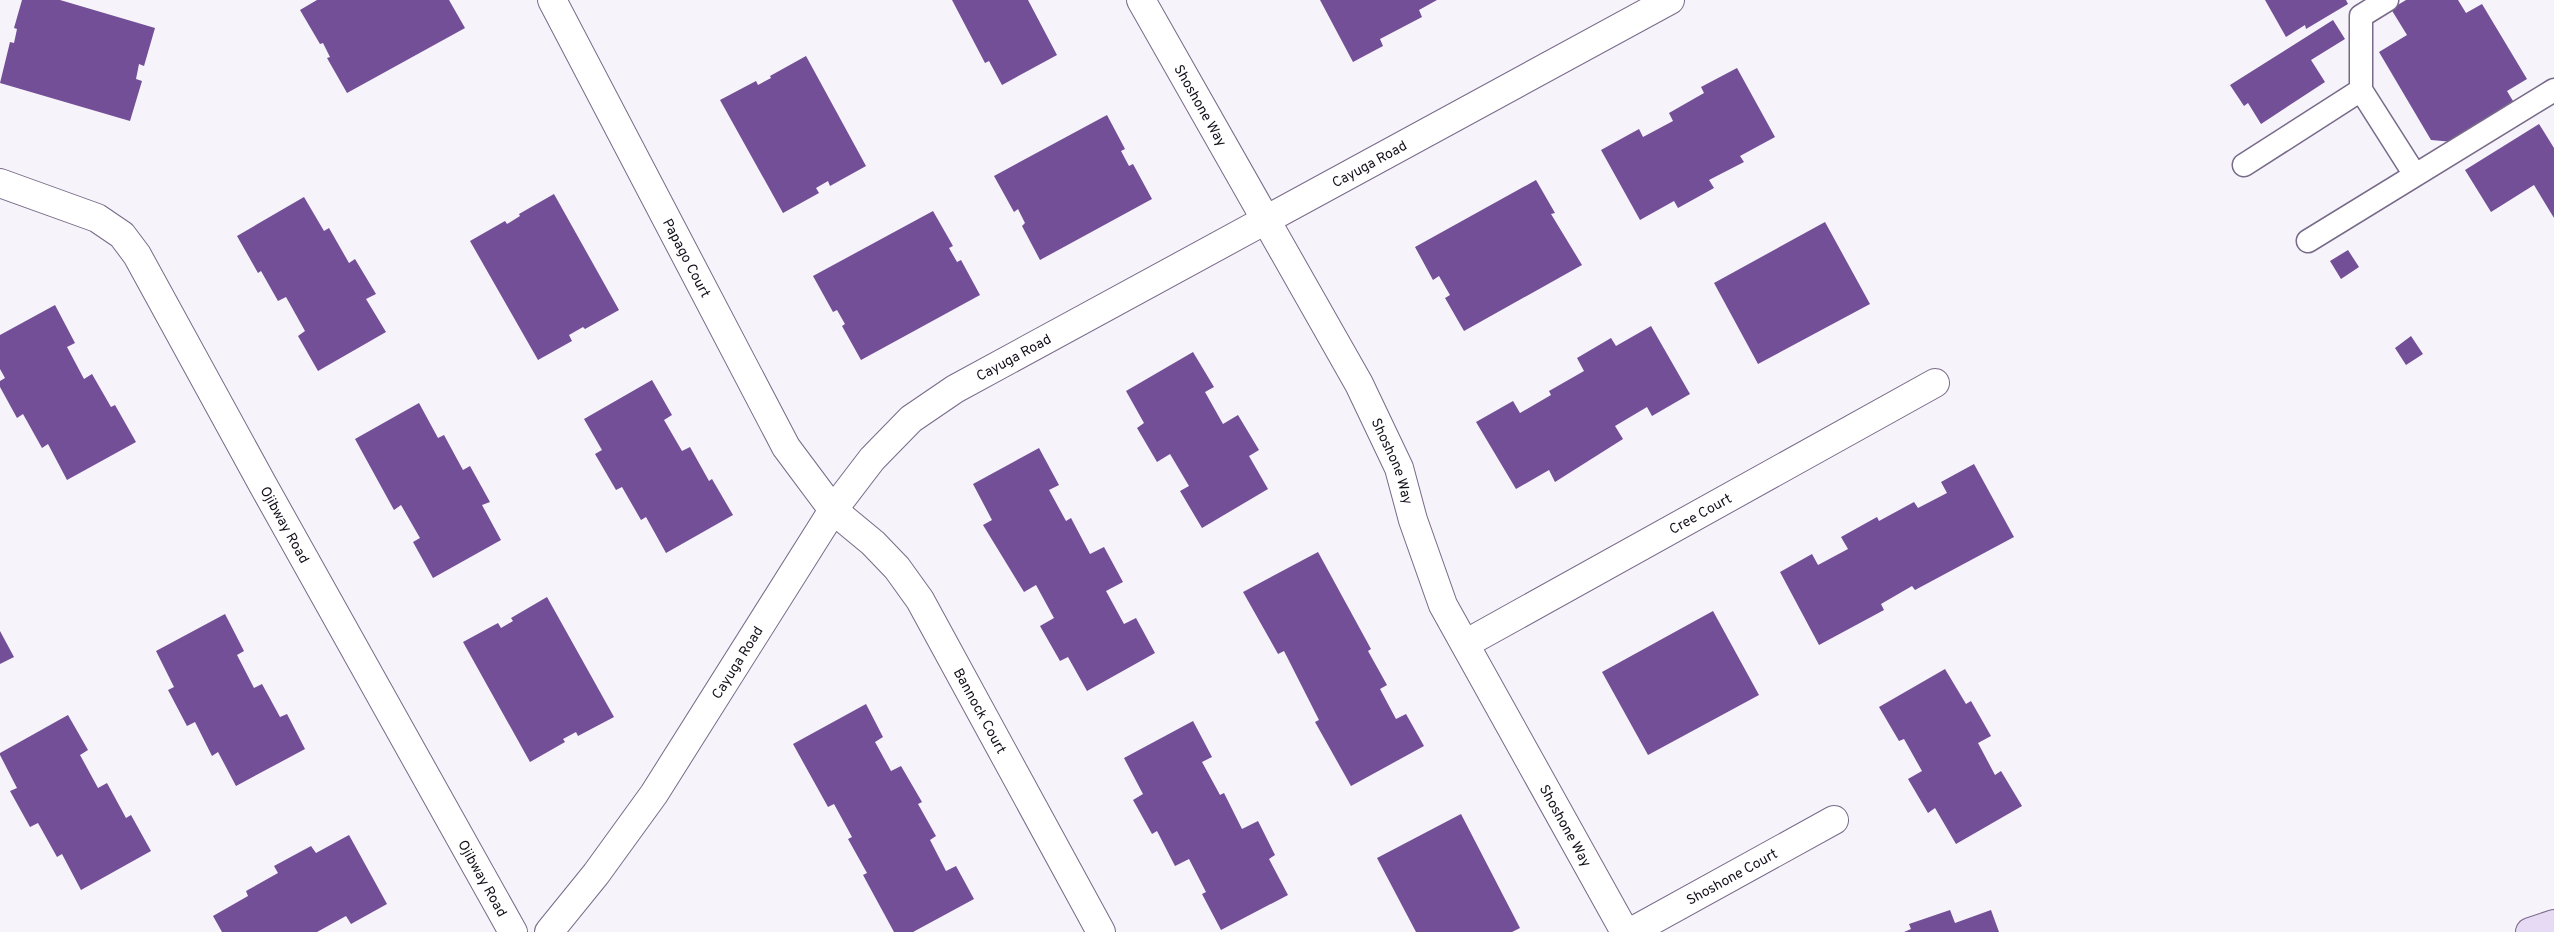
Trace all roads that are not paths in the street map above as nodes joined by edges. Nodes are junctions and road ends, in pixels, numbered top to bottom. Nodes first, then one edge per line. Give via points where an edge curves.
1 (552, 0) edge
2 (1141, 0) edge
3 (1670, 0) edge
4 (2387, 0) edge
5 (2361, 90) junction
6 (2554, 90) edge
7 (2244, 165) dead end
8 (2416, 175) junction
9 (0, 183) edge
10 (1266, 220) junction
11 (2308, 241) dead end
12 (1935, 383) dead end
13 (833, 510) junction
14 (1465, 644) junction
15 (1834, 820) dead end
16 (2554, 924) edge
17 (514, 932) edge
18 (549, 932) edge
19 (1101, 932) edge
20 (1625, 932) edge
21 (1631, 932) edge
22 (2530, 932) edge

1 - 13 street, Papago Court via 786,448
2 - 10 street, Shoshone Way
3 - 10 street, Cayuga Road
4 - 5 lane via 2361,16
5 - 7 lane
5 - 8 lane
6 - 8 lane
8 - 11 lane
9 - 17 street, Ojibway Road via 98,218 122,235 137,255 262,485
10 - 13 street, Cayuga Road via 955,389 911,419 872,459
10 - 14 street, Shoshone Way via 1382,431 1399,468 1437,589
12 - 14 street, Cree Court
13 - 18 street, Cayuga Road via 654,794
13 - 19 street, Bannock Court via 873,543 920,600
14 - 20 street, Shoshone Way
15 - 21 street, Shoshone Court
16 - 22 main road

